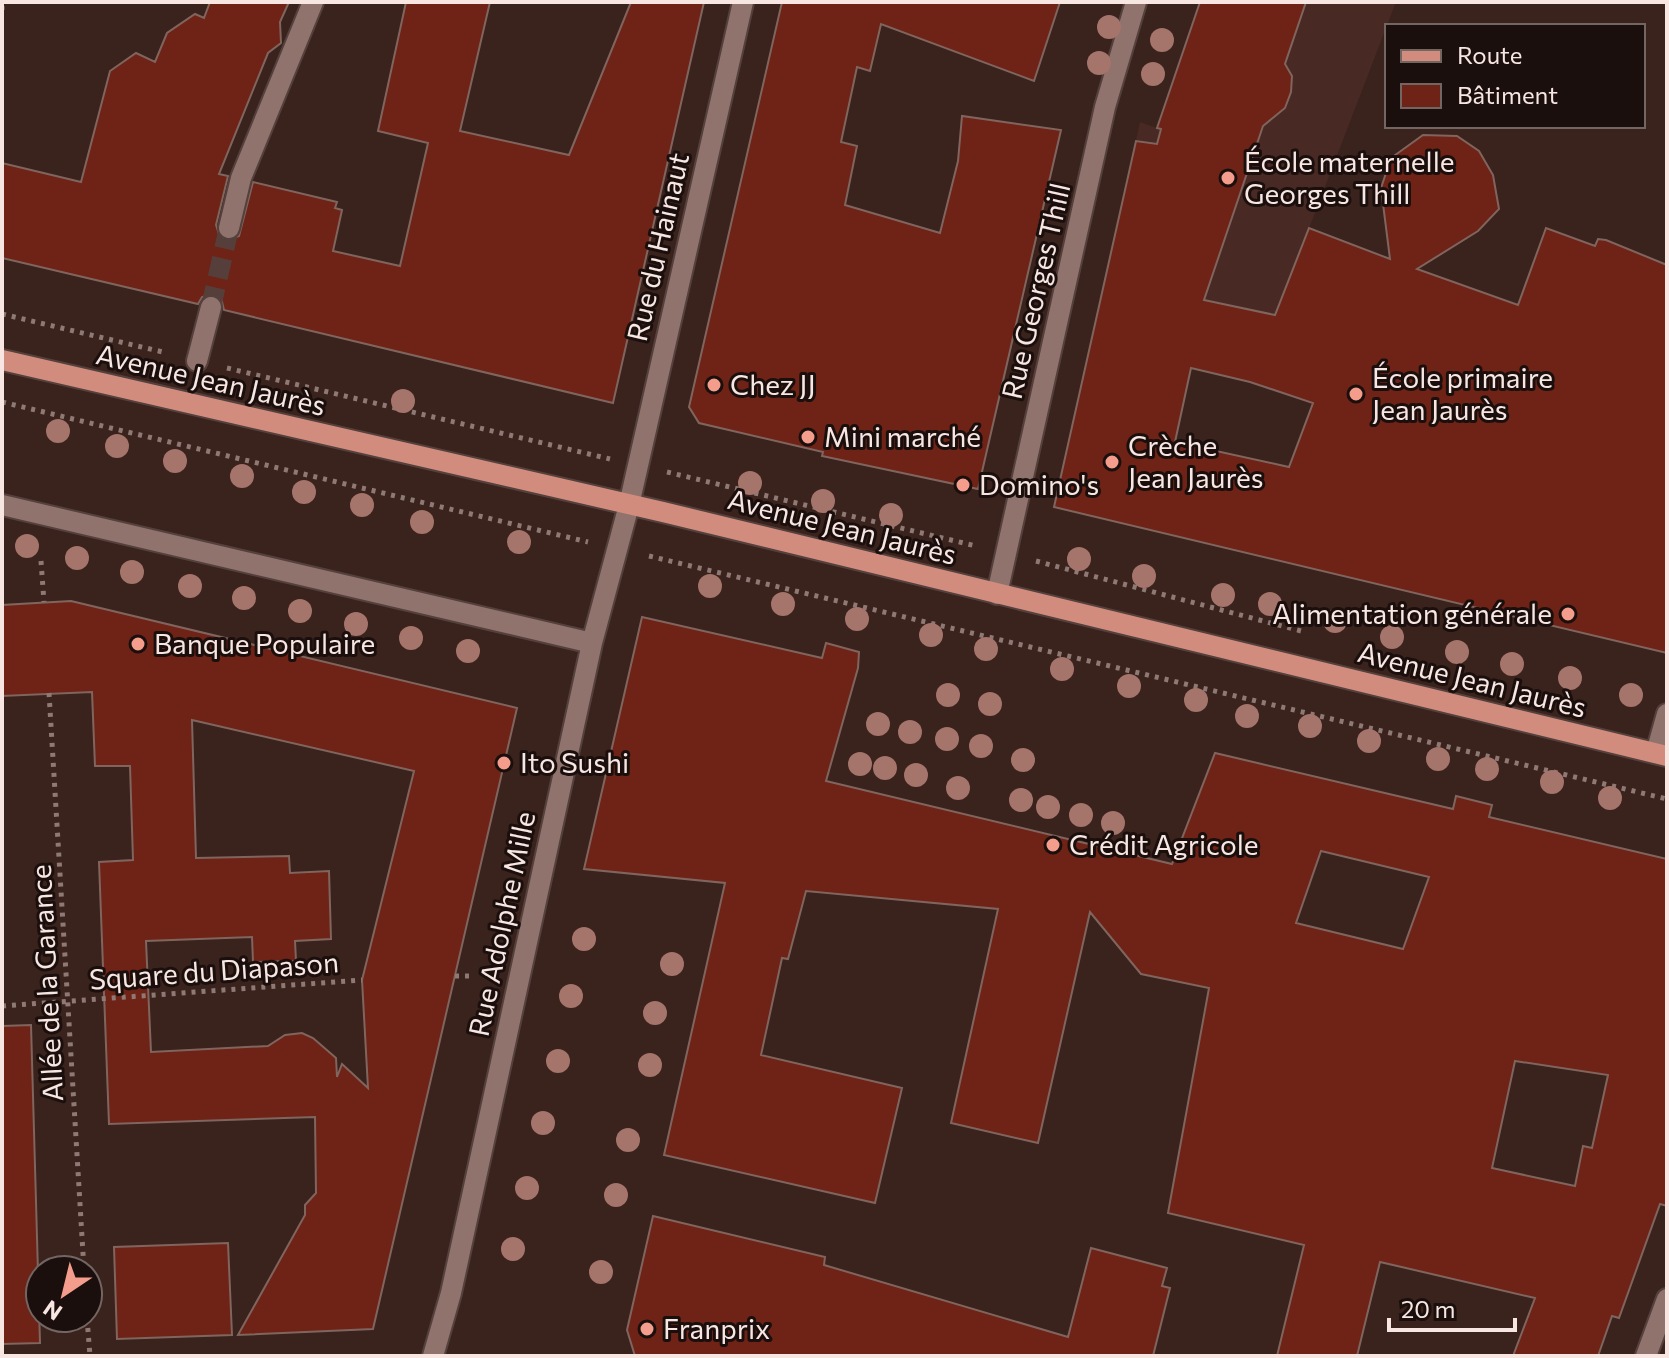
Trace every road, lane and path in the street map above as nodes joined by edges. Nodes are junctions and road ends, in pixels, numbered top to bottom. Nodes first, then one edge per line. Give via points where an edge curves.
1 (2, 2) edge
2 (313, 2) edge
3 (743, 2) edge
4 (1136, 2) edge
5 (2, 10) edge
6 (229, 228) tunnel mouth
7 (211, 307) tunnel mouth
8 (2, 314) edge
9 (2, 360) edge
10 (197, 361) junction
11 (2, 402) edge
12 (613, 460) dead end
13 (637, 465) junction
14 (2, 505) edge
15 (629, 505) junction
16 (565, 537) dead end
17 (1006, 553) junction
18 (645, 555) dead end
19 (41, 561) dead end
20 (997, 594) junction
21 (44, 602) dead end
22 (1306, 632) dead end
23 (592, 643) junction
24 (49, 693) dead end
25 (1667, 714) edge
26 (1662, 755) edge
27 (1667, 799) edge
28 (455, 976) dead end
29 (469, 976) dead end
30 (362, 980) dead end
31 (68, 1001) junction
32 (2, 1006) edge
33 (83, 1254) edge
34 (1667, 1299) edge
35 (88, 1334) edge
36 (90, 1356) edge
37 (433, 1356) edge
38 (1646, 1356) edge

1 - 5 path
2 - 6 street via 241,178
3 - 13 street, Rue du Hainaut
4 - 17 street, Rue Georges Thill via 1105,107
7 - 10 street
8 - 10 path, Avenue Jean Jaurès
9 - 15 main road, Avenue Jean Jaurès
10 - 12 path, Avenue Jean Jaurès
11 - 16 path
13 - 15 street, Rue du Hainaut
13 - 17 path, Avenue Jean Jaurès
14 - 23 street
15 - 20 main road, Avenue Jean Jaurès
15 - 23 street, Rue Adolphe Mille
17 - 20 street, Rue Georges Thill
17 - 22 path, Avenue Jean Jaurès
18 - 27 path
19 - 21 path
20 - 26 main road, Avenue Jean Jaurès
23 - 37 street, Rue Adolphe Mille
24 - 31 path, Allée de la Garance
25 - 26 street
28 - 29 path
30 - 31 path, Square du Diapason
31 - 32 path, Square du Diapason
31 - 33 path, Allée de la Garance
34 - 38 street
35 - 36 path

